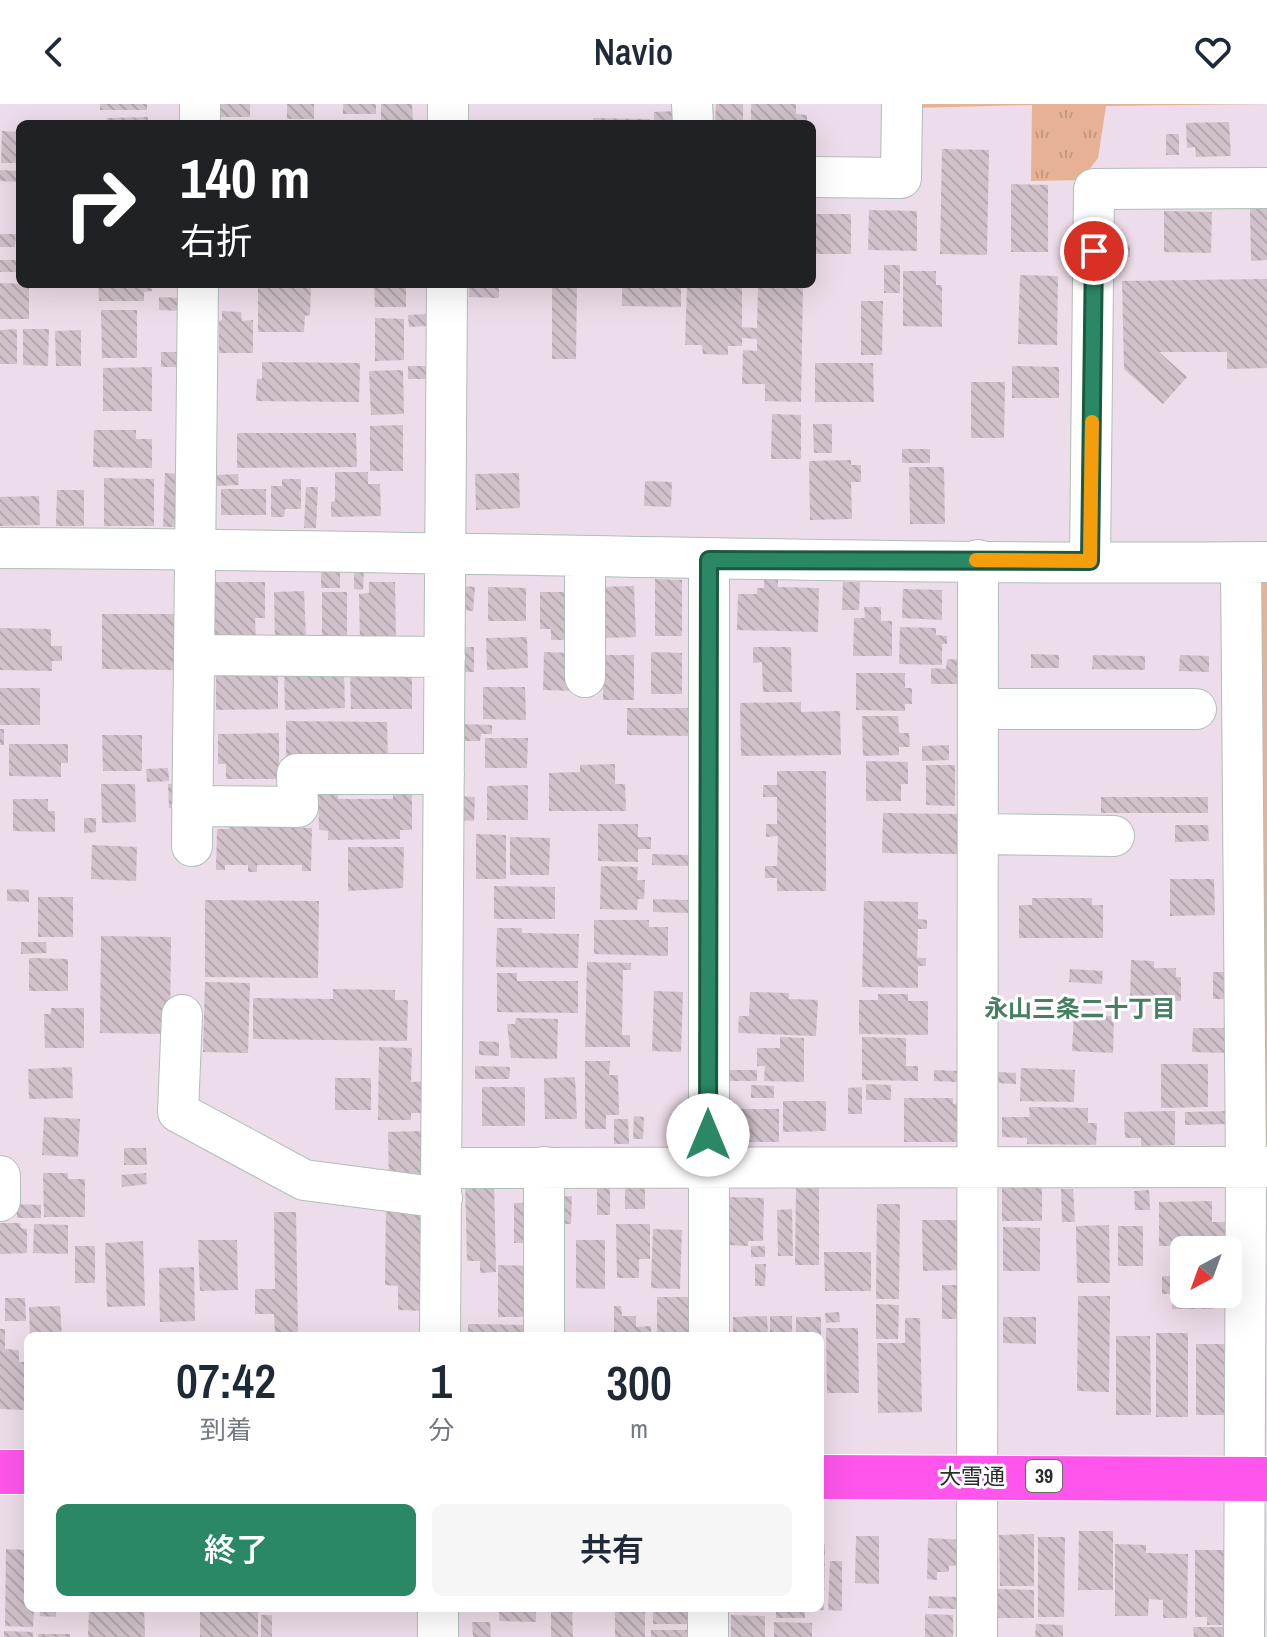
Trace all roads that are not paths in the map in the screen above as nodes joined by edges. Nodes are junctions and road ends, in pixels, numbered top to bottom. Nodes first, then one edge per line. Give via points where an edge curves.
1 (902, 104) edge
2 (816, 177) edge
3 (1267, 188) edge
4 (198, 288) edge
5 (447, 288) edge
6 (0, 548) edge
7 (196, 549) junction
8 (446, 555) junction
9 (585, 557) junction
10 (709, 560) junction
11 (978, 560) junction
12 (1090, 561) junction
13 (1254, 562) edge
14 (195, 655) junction
15 (445, 657) junction
16 (585, 677) dead end
17 (978, 709) junction
18 (1196, 709) dead end
19 (444, 774) junction
20 (192, 806) junction
21 (978, 834) junction
22 (1114, 836) dead end
23 (192, 846) dead end
24 (182, 1015) dead end
25 (544, 1167) junction
26 (708, 1167) junction
27 (977, 1167) junction
28 (1257, 1167) edge
29 (0, 1176) edge
30 (442, 1183) junction
31 (0, 1201) edge
32 (440, 1332) edge
33 (544, 1332) edge
34 (709, 1332) edge
35 (0, 1472) edge
36 (24, 1472) edge
37 (980, 1475) junction
38 (824, 1477) edge
39 (1256, 1479) edge
40 (438, 1612) edge
41 (708, 1612) edge
42 (438, 1637) edge
43 (708, 1637) edge
44 (977, 1637) edge
45 (1244, 1637) edge

1 - 2 street via 901,178
3 - 12 street via 1094,189
4 - 7 street
5 - 8 street
6 - 7 street
7 - 8 street
7 - 14 street
8 - 9 street
8 - 15 street
9 - 10 street
9 - 16 street
10 - 11 street
10 - 26 street
11 - 12 street
11 - 17 street
12 - 13 street
13 - 28 street
14 - 15 street
14 - 20 street
15 - 19 street
17 - 18 street
17 - 21 street
19 - 20 street via 297,774 298,807
19 - 30 street
20 - 23 street
21 - 22 street
21 - 27 street
24 - 30 street via 178,1112 304,1180
25 - 26 street
25 - 30 street
25 - 33 street
26 - 27 street
26 - 34 street
27 - 28 street
27 - 37 street
28 - 39 street
29 - 31 street
30 - 32 street
35 - 36 highway
37 - 38 highway, 大雪通 / 39
37 - 39 highway, 大雪通 / 39
37 - 44 street
39 - 45 street
40 - 42 street
41 - 43 street

